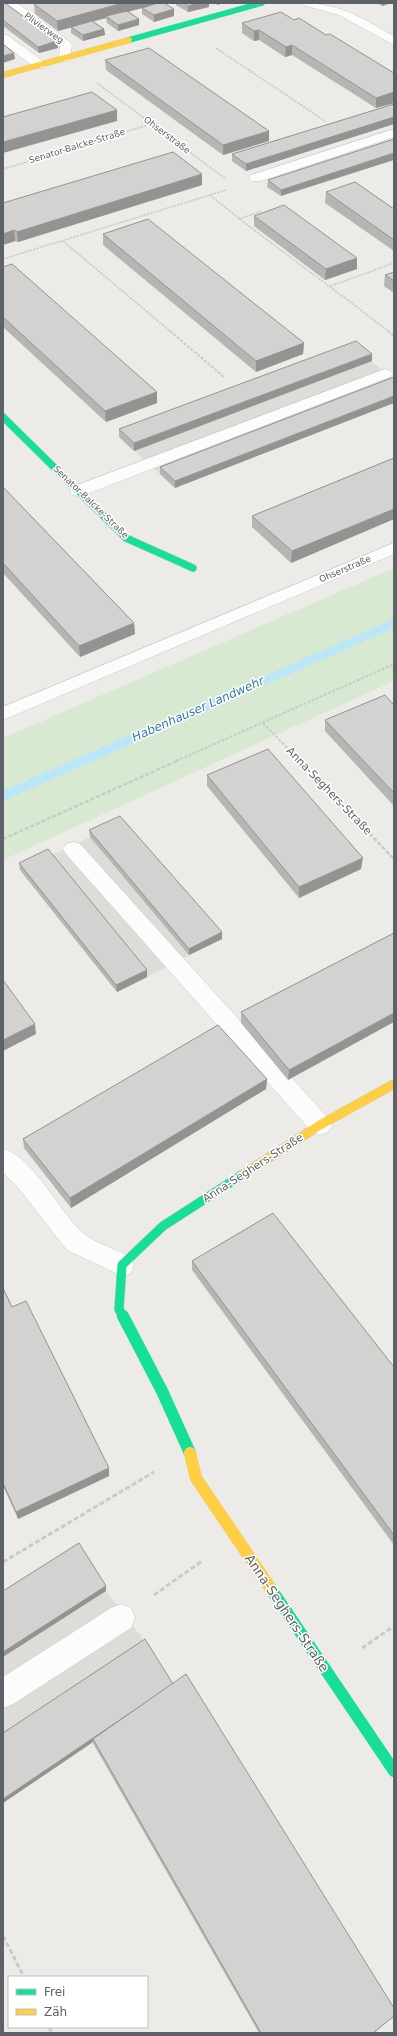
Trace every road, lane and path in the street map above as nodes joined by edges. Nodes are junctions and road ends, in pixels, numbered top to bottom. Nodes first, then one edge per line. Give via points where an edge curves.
1 (10, 3) edge
2 (260, 3) edge
3 (307, 3) edge
4 (182, 26) junction
5 (3, 38) edge
6 (394, 41) edge
7 (65, 58) junction
8 (40, 65) junction
9 (3, 75) edge
10 (327, 122) edge
11 (152, 124) junction
12 (394, 133) edge
13 (3, 169) edge
14 (256, 178) dead end
15 (230, 182) dead end
16 (230, 189) dead end
17 (210, 195) junction
18 (63, 241) junction
19 (3, 259) edge
20 (394, 263) edge
21 (331, 286) junction
22 (394, 336) edge
23 (385, 374) dead end
24 (224, 377) dead end
25 (3, 417) edge
26 (78, 490) junction
27 (394, 548) edge
28 (193, 568) dead end
29 (394, 664) edge
30 (3, 714) edge
31 (263, 722) junction
32 (3, 839) edge
33 (73, 849) dead end
34 (394, 859) edge
35 (394, 1084) edge
36 (320, 1125) junction
37 (3, 1158) edge
38 (122, 1265) junction
39 (190, 1451) junction
40 (236, 1537) junction
41 (3, 1562) edge
42 (121, 1618) joint
43 (3, 1694) edge
44 (394, 1771) edge
45 (3, 1936) edge
46 (23, 1976) edge

1 - 7 street, Plivierweg via 66,45
2 - 4 street
3 - 6 street via 344,12
4 - 7 street
4 - 10 path
5 - 8 street
7 - 8 street
7 - 11 path, Ohserstraße
8 - 9 street
11 - 13 path, Senator-Balcke-Straße
11 - 15 path, Ohserstraße
12 - 14 street
16 - 17 path
17 - 18 path
17 - 21 path
18 - 19 path
18 - 24 path
20 - 21 path
21 - 22 path
23 - 26 street
25 - 26 street, Senator-Balcke-Straße
26 - 28 street, Senator-Balcke-Straße via 126,538
27 - 30 street, Ohserstraße
29 - 31 path
31 - 32 path
31 - 34 path, Anna-Seghers-Straße
33 - 36 street
35 - 36 street, Anna-Seghers-Straße
36 - 38 street, Anna-Seghers-Straße via 163,1226
37 - 38 street via 24,1178 76,1242
38 - 39 street, Anna-Seghers-Straße via 119,1309
39 - 40 street, Anna-Seghers-Straße via 196,1478
39 - 41 path
40 - 42 path
40 - 44 street, Anna-Seghers-Straße
42 - 43 street
45 - 46 path

